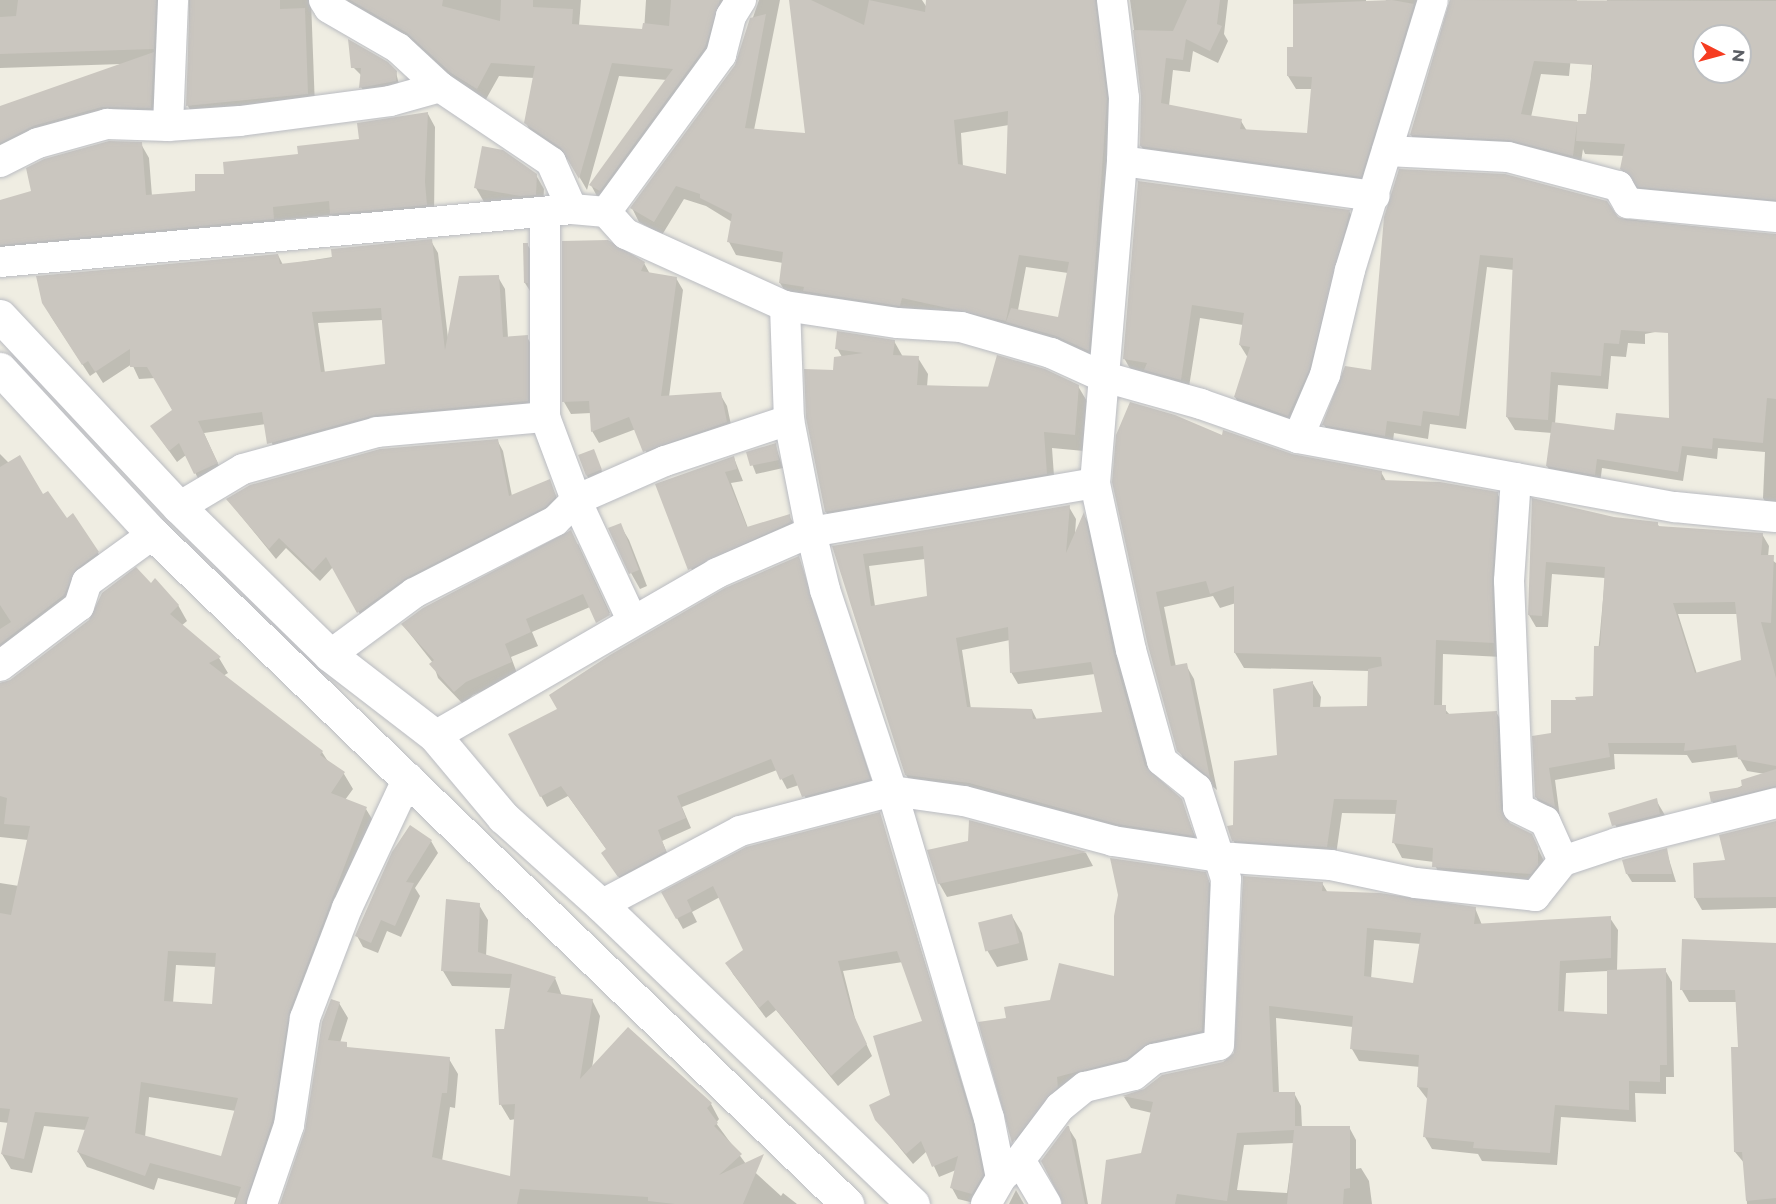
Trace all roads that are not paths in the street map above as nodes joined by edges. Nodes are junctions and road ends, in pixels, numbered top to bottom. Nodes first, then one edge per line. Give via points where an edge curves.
1 (173, 0) edge
2 (324, 0) edge
3 (741, 0) edge
4 (1112, 0) edge
5 (1433, 0) edge
6 (440, 87) junction
7 (168, 126) junction
8 (1387, 152) junction
9 (1122, 161) junction
10 (0, 162) edge
11 (1376, 196) junction
12 (559, 211) junction
13 (606, 212) junction
14 (1776, 217) edge
15 (0, 262) edge
16 (785, 306) junction
17 (0, 316) edge
18 (0, 369) edge
19 (1101, 376) junction
20 (545, 417) junction
21 (789, 420) junction
22 (1298, 438) junction
23 (1516, 478) junction
24 (1095, 483) junction
25 (576, 500) junction
26 (179, 507) junction
27 (1776, 517) edge
28 (811, 532) junction
29 (153, 534) junction
30 (632, 620) junction
31 (330, 655) junction
32 (0, 666) edge
33 (435, 736) junction
34 (408, 778) junction
35 (892, 791) junction
36 (1776, 803) edge
37 (1219, 857) junction
38 (1563, 861) junction
39 (601, 905) junction
40 (1011, 1169) junction
41 (262, 1204) edge
42 (847, 1204) edge
43 (913, 1204) edge
44 (986, 1204) edge
45 (1046, 1204) edge

1 - 7 street
2 - 6 street via 329,8 398,48
3 - 13 street via 731,16 721,55
4 - 9 street via 1124,98
5 - 8 street via 1403,88
6 - 7 street via 372,104
6 - 12 street via 551,162
7 - 10 street via 106,124 38,143
8 - 11 street
8 - 14 street via 1508,157 1618,186 1628,203
9 - 11 street
9 - 19 street
11 - 22 street via 1350,270 1326,375
12 - 13 street
12 - 15 street
12 - 20 street
13 - 16 street via 626,234
16 - 19 street via 898,323 961,327 1051,353
16 - 21 street
17 - 26 main road
18 - 29 main road
19 - 22 street via 1201,404
19 - 24 street
20 - 25 street
20 - 26 street via 377,432 243,469
21 - 25 street via 665,461
21 - 28 street
22 - 23 street
23 - 27 street via 1675,507
23 - 38 street via 1509,581 1518,808 1545,821
24 - 28 street
24 - 37 street via 1131,650 1162,761 1197,789
25 - 30 street
25 - 31 street via 555,521 414,592
26 - 31 main road
28 - 30 street via 717,573
28 - 35 street via 825,590
29 - 32 street via 87,582 79,606
29 - 34 main road
30 - 33 street
31 - 33 main road
33 - 39 main road via 503,817
34 - 41 street via 347,908 305,1018 289,1125
34 - 42 main road
35 - 37 street via 964,801 1113,840
35 - 39 street via 740,831
35 - 40 street via 989,1118
36 - 38 street via 1617,843
37 - 38 street via 1273,858 1416,883 1535,896
37 - 40 street via 1226,879 1219,1045 1154,1059 1134,1075 1085,1087 1060,1107
39 - 43 main road
40 - 44 street
40 - 45 street

